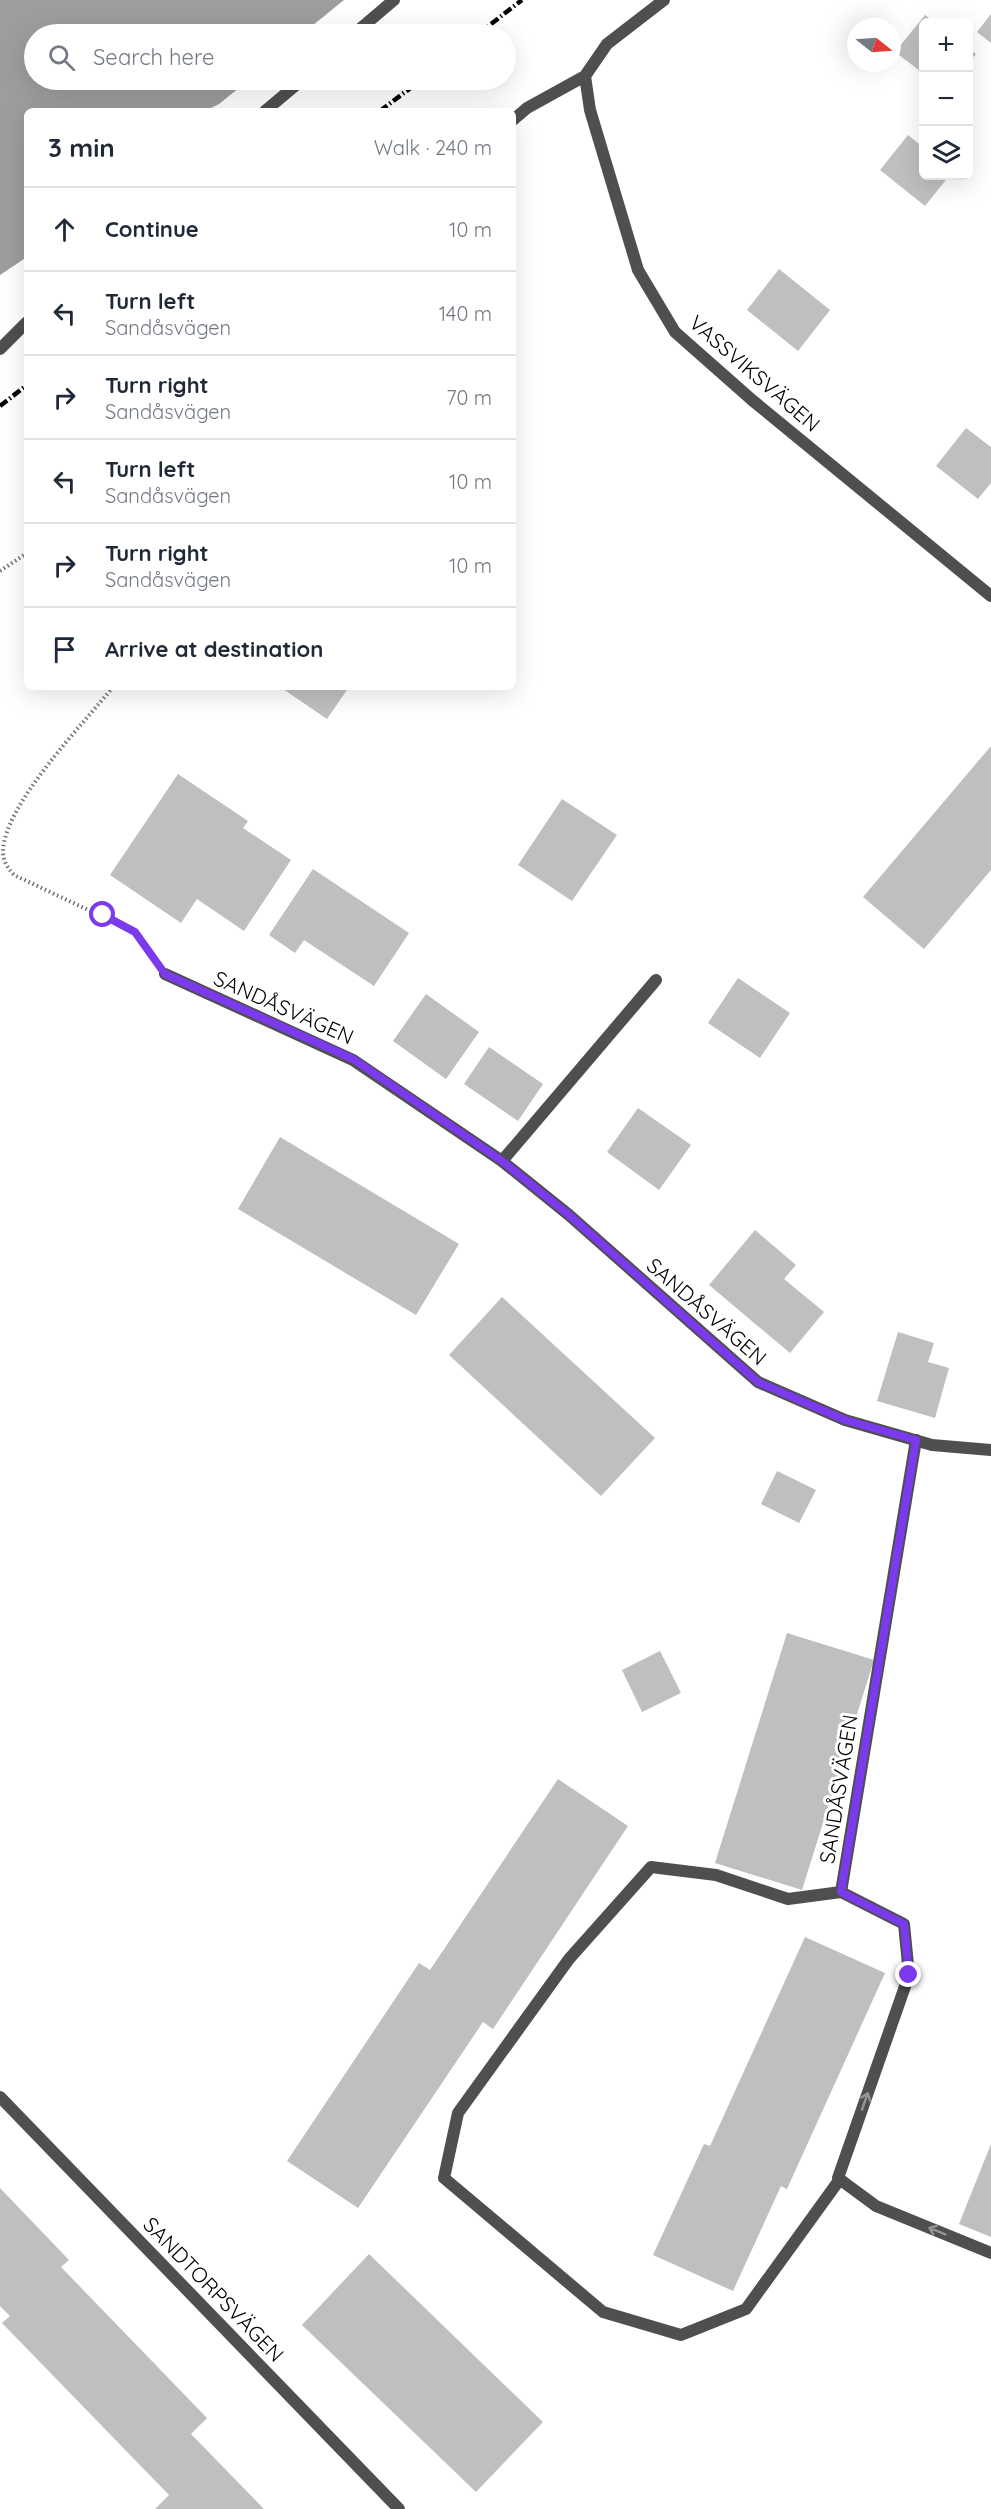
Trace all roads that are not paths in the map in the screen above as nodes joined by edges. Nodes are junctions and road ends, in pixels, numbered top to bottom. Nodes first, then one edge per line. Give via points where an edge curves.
1 (394, 0) edge
2 (664, 0) edge
3 (366, 24) edge
4 (585, 76) junction
5 (290, 90) edge
6 (269, 108) edge
7 (516, 117) edge
8 (24, 325) edge
9 (0, 349) edge
10 (991, 596) edge
11 (165, 974) road end
12 (656, 980) dead end
13 (502, 1161) junction
14 (916, 1440) junction
15 (991, 1450) edge
16 (841, 1892) junction
17 (0, 2097) edge
18 (840, 2180) junction
19 (991, 2253) edge
20 (399, 2509) edge

1 - 3 street
2 - 4 street via 607,44
4 - 7 street
4 - 10 street, VASSVIKSVÄGEN via 590,110 638,270 675,332
5 - 6 street
8 - 9 street
11 - 13 street, SANDÅSVÄGEN via 353,1059
12 - 13 street
13 - 14 street, SANDÅSVÄGEN via 758,1382 845,1420
14 - 15 street, SANDÅSVÄGEN
14 - 16 street, SANDÅSVÄGEN
18 -> 16 street, SANDÅSVÄGEN via 909,1975 904,1924
16 - 18 street via 788,1899 716,1875 651,1867 569,1959 458,2113 444,2178 603,2312 681,2335 746,2309
17 - 20 street, SANDTORPSVÄGEN
19 -> 18 street via 876,2206

